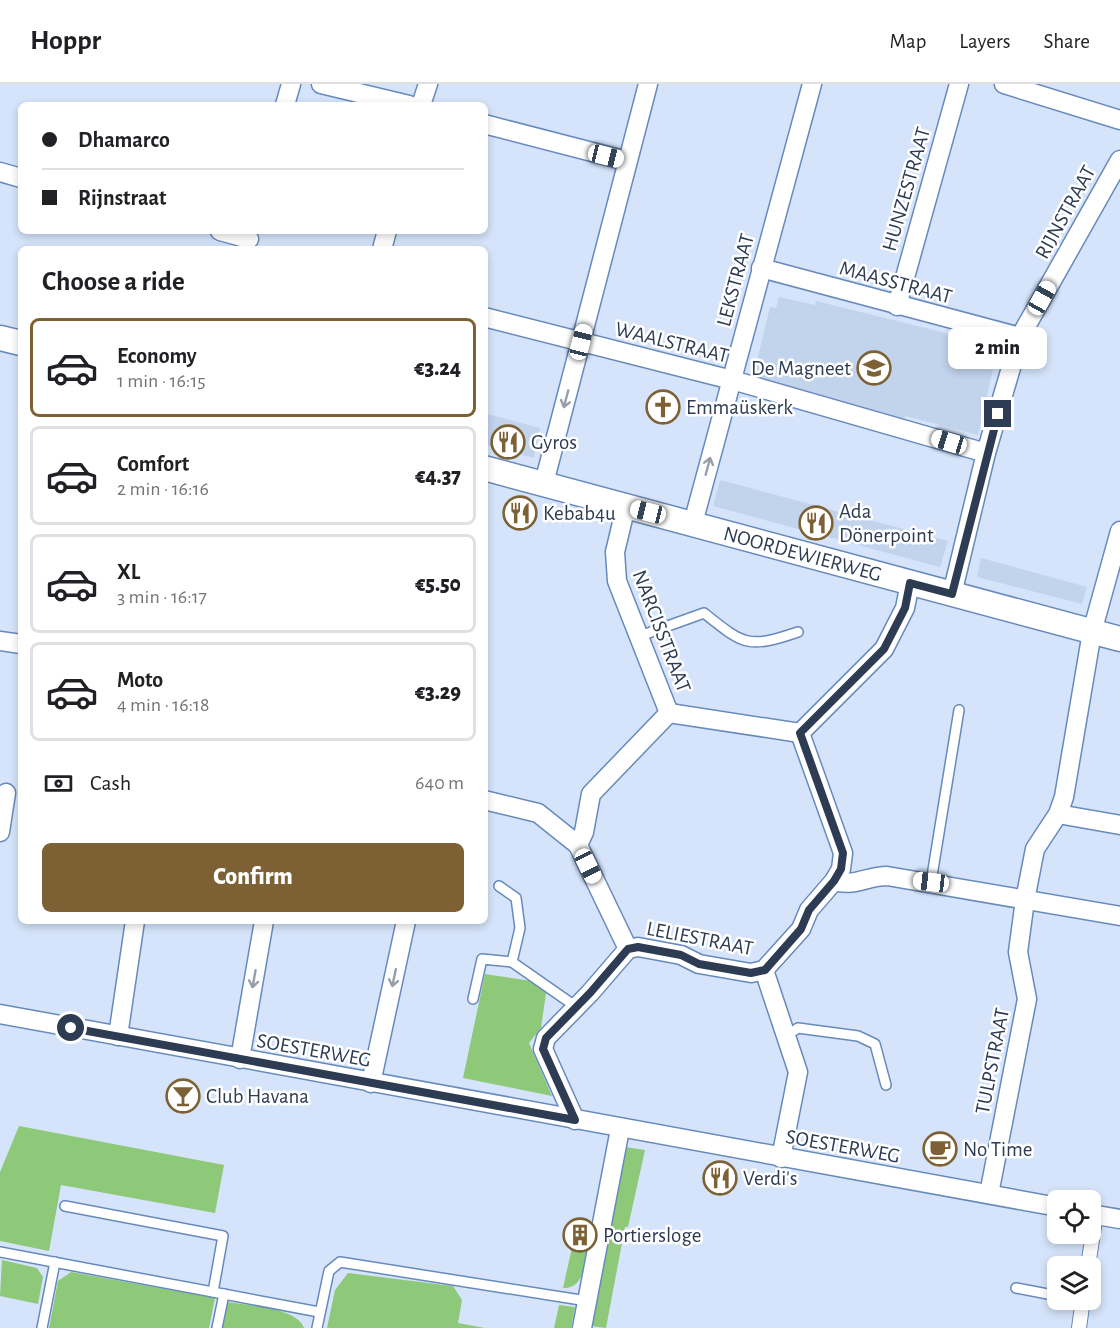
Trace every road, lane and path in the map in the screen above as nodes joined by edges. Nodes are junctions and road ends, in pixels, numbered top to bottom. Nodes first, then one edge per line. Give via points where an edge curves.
1 (291, 84) edge
2 (321, 84) edge
3 (428, 84) edge
4 (648, 84) edge
5 (812, 84) edge
6 (959, 84) edge
7 (1004, 84) edge
8 (286, 102) edge
9 (396, 102) edge
10 (423, 102) edge
11 (1120, 120) edge
12 (488, 125) edge
13 (1120, 160) edge
14 (627, 161) junction
15 (0, 172) edge
16 (18, 177) edge
17 (230, 234) edge
18 (249, 240) edge
19 (761, 268) junction
20 (897, 306) junction
21 (488, 318) edge
22 (1020, 337) junction
23 (0, 338) edge
24 (18, 342) edge
25 (581, 342) junction
26 (732, 380) junction
27 (986, 453) junction
28 (488, 469) edge
29 (544, 483) junction
30 (626, 506) junction
31 (693, 523) junction
32 (1120, 531) edge
33 (910, 583) junction
34 (952, 594) junction
35 (798, 632) dead end
36 (1092, 632) junction
37 (640, 636) junction
38 (1120, 639) edge
39 (0, 641) edge
40 (18, 644) edge
41 (959, 710) dead end
42 (669, 713) junction
43 (800, 733) junction
44 (9, 794) edge
45 (488, 801) edge
46 (1058, 814) junction
47 (1120, 825) edge
48 (0, 832) edge
49 (578, 845) junction
50 (834, 881) junction
51 (931, 882) junction
52 (499, 886) dead end
53 (1025, 900) junction
54 (1120, 916) edge
55 (135, 924) edge
56 (263, 924) edge
57 (405, 924) edge
58 (628, 949) junction
59 (512, 962) junction
60 (765, 970) junction
61 (472, 999) dead end
62 (575, 1006) junction
63 (0, 1014) edge
64 (118, 1036) junction
65 (786, 1036) junction
66 (240, 1059) junction
67 (372, 1083) junction
68 (886, 1085) dead end
69 (575, 1120) junction
70 (620, 1129) junction
71 (781, 1158) junction
72 (989, 1194) junction
73 (1047, 1205) edge
74 (65, 1206) dead end
75 (1120, 1219) edge
76 (1101, 1220) edge
77 (0, 1252) edge
78 (55, 1262) junction
79 (1016, 1288) dead end
80 (213, 1292) junction
81 (224, 1294) junction
82 (1047, 1294) edge
83 (587, 1300) junction
84 (1081, 1310) edge
85 (320, 1312) junction
86 (42, 1328) edge
87 (217, 1328) edge
88 (317, 1328) edge
89 (582, 1328) edge
90 (1079, 1328) edge

1 - 8 street
2 - 9 street
3 - 10 street
4 - 14 street
5 - 19 street, LEKSTRAAT
6 - 20 street, HUNZESTRAAT
7 - 11 street
12 - 14 street
13 - 22 street, RIJNSTRAAT
14 - 25 street
15 - 16 street
17 - 18 street
19 - 20 street, MAASSTRAAT
19 - 26 street, LEKSTRAAT
20 - 22 street, MAASSTRAAT
21 - 25 street, WAALSTRAAT
22 - 27 street, RIJNSTRAAT
23 - 24 street
25 - 26 street, WAALSTRAAT
25 -> 29 street
26 - 27 street, WAALSTRAAT
31 -> 26 street, LEKSTRAAT
27 - 34 street, RIJNSTRAAT
28 - 29 street, NOORDEWIERWEG
29 - 30 street, NOORDEWIERWEG
30 - 31 street, NOORDEWIERWEG
30 - 37 street, NARCISSTRAAT via 614,567
31 - 33 street, NOORDEWIERWEG
32 - 36 street, TULPSTRAAT
33 - 34 street, NOORDEWIERWEG
33 - 43 street via 905,608 884,649
34 - 36 street, NOORDEWIERWEG
35 - 37 lane via 766,643 749,641 731,634 704,613
36 - 38 street, NOORDEWIERWEG
36 - 46 street, TULPSTRAAT
37 - 42 street, NARCISSTRAAT
39 - 40 street
41 - 51 lane
42 - 43 street
42 - 49 street, NARCISSTRAAT via 591,794
43 - 50 street, LELIESTRAAT via 843,853
44 - 48 street
45 - 49 street via 538,813
46 - 47 street
46 - 53 street, TULPSTRAAT via 1035,849
49 - 58 street
50 - 51 street via 848,885 878,876
50 - 60 street, LELIESTRAAT via 809,910 801,929
51 - 53 street
52 - 59 lane via 516,898 520,928
53 - 54 street
53 - 72 street, TULPSTRAAT via 1018,952 1027,999
55 - 64 street
56 -> 66 street
57 -> 67 street
58 - 60 street, LELIESTRAAT via 638,947 681,955 699,964 751,973
58 - 62 street
59 - 61 lane via 482,960
59 - 62 lane
60 - 65 street, LELIESTRAAT
62 - 69 street via 546,1038 543,1049
63 - 64 street, SOESTERWEG
64 - 66 street, SOESTERWEG
65 - 68 lane via 798,1028 858,1036 875,1044
65 - 71 street, LELIESTRAAT via 798,1072
66 - 67 street, SOESTERWEG
67 - 69 street, SOESTERWEG
69 - 70 street, SOESTERWEG
70 - 71 street, SOESTERWEG
70 - 83 street
71 - 72 street, SOESTERWEG
72 - 73 street, SOESTERWEG
74 - 80 lane via 223,1236
75 - 76 street
77 - 78 lane
78 - 80 lane
78 - 86 lane
79 - 82 lane
80 - 81 lane
81 - 85 lane
81 - 87 lane
83 - 85 lane via 340,1262 329,1270
83 - 89 street
84 - 90 street
85 - 88 lane

